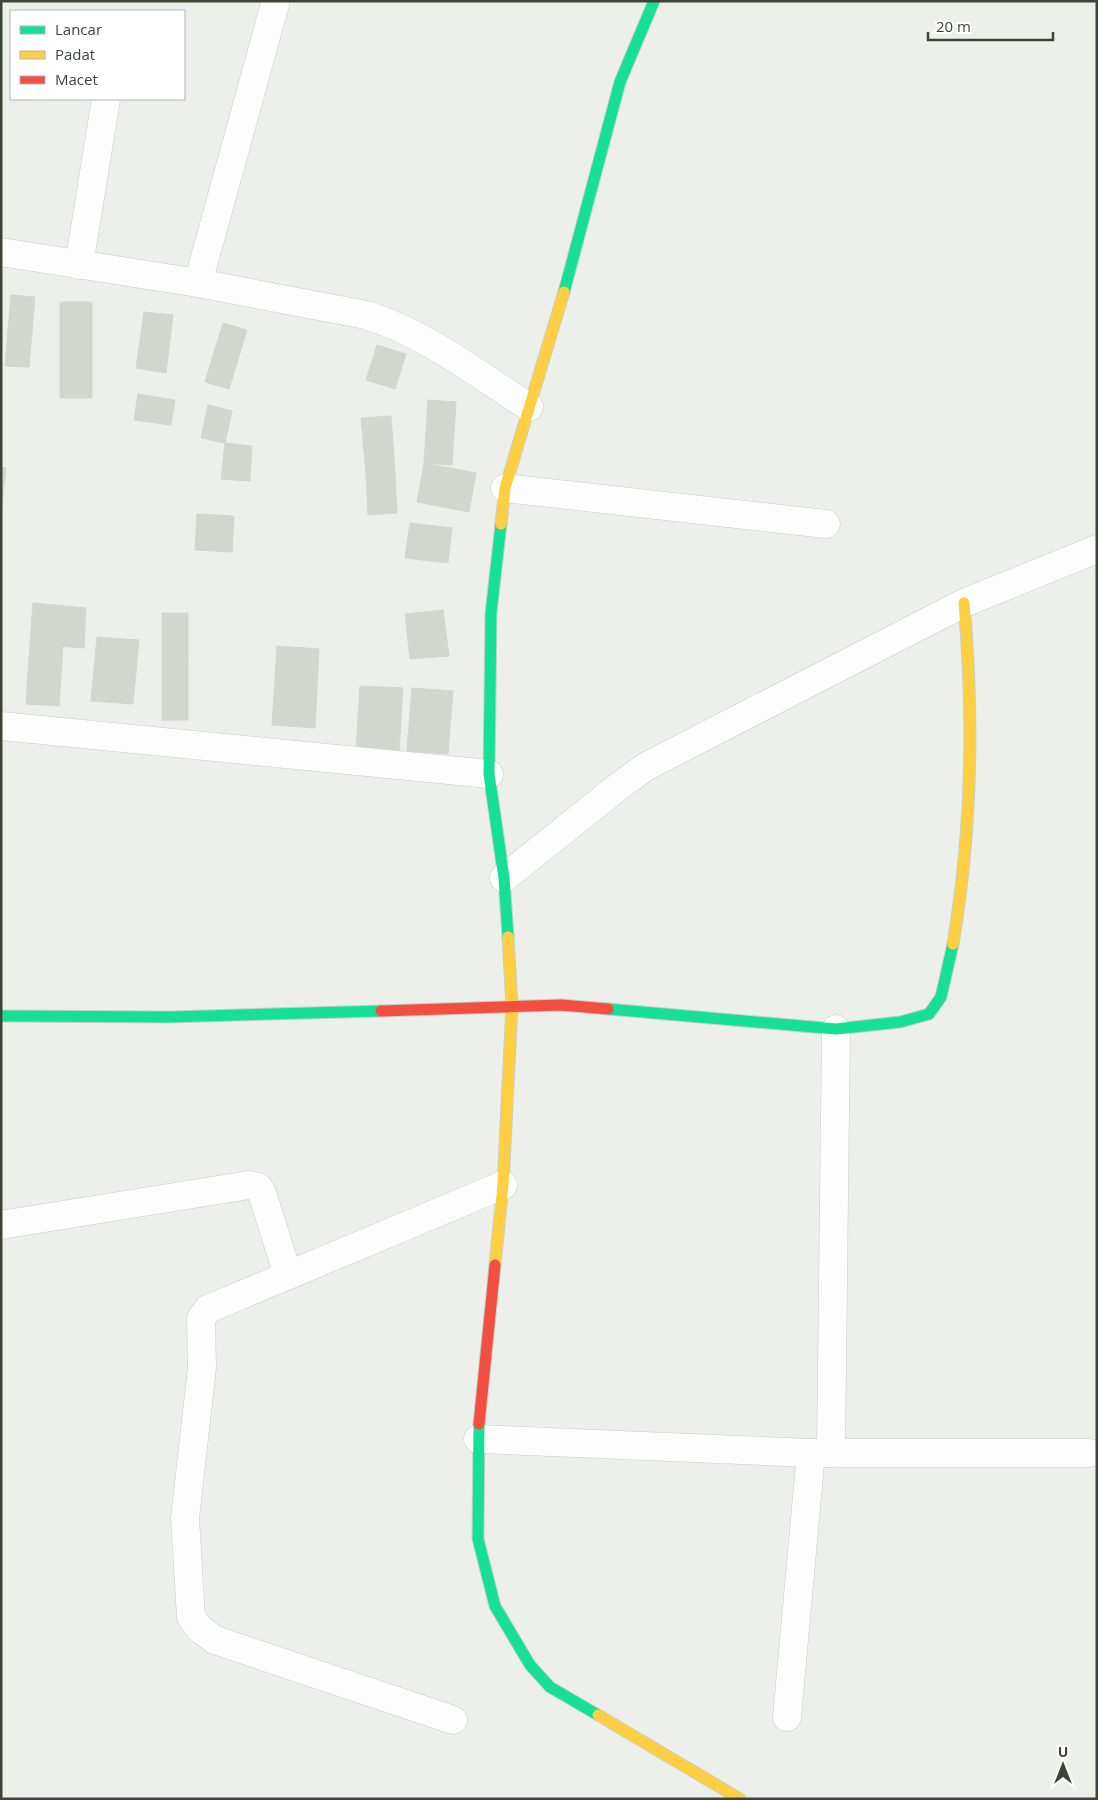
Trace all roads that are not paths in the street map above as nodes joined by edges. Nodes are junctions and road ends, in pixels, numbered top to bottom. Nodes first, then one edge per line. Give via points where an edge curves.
1 (654, 1) edge
2 (274, 4) dead end
3 (106, 100) edge
4 (1, 252) edge
5 (80, 265) junction
6 (198, 283) junction
7 (529, 407) junction
8 (505, 488) junction
9 (826, 524) dead end
10 (1097, 549) edge
11 (964, 603) junction
12 (1, 726) edge
13 (489, 774) junction
14 (504, 878) junction
15 (512, 1005) junction
16 (1, 1016) edge
17 (836, 1029) junction
18 (503, 1185) junction
19 (1, 1225) edge
20 (288, 1275) junction
21 (478, 1439) junction
22 (821, 1453) junction
23 (1089, 1453) dead end
24 (787, 1717) dead end
25 (453, 1720) dead end
26 (740, 1799) edge

1 - 7 street via 620,82 561,303
2 - 6 street
3 - 5 street
4 - 5 street
5 - 6 street
6 - 7 street via 366,315 391,323 414,334
7 - 8 street
8 - 9 street
8 - 13 street via 491,613
10 - 11 street
11 - 14 street via 647,766
11 - 17 street via 970,673 968,830 962,890 941,997 929,1014 900,1022
12 - 13 street
13 - 14 street
14 - 15 street
15 - 16 street via 170,1017
15 - 17 street via 561,1005
15 - 18 street
17 - 22 street
18 - 20 street
18 - 21 street
19 - 20 street via 249,1185 258,1187 262,1193
20 - 25 street via 208,1309 202,1315 202,1368 185,1518 191,1617 215,1640
21 - 22 street
21 - 26 street via 478,1539 495,1606 530,1665 550,1686
22 - 23 street
22 - 24 street

